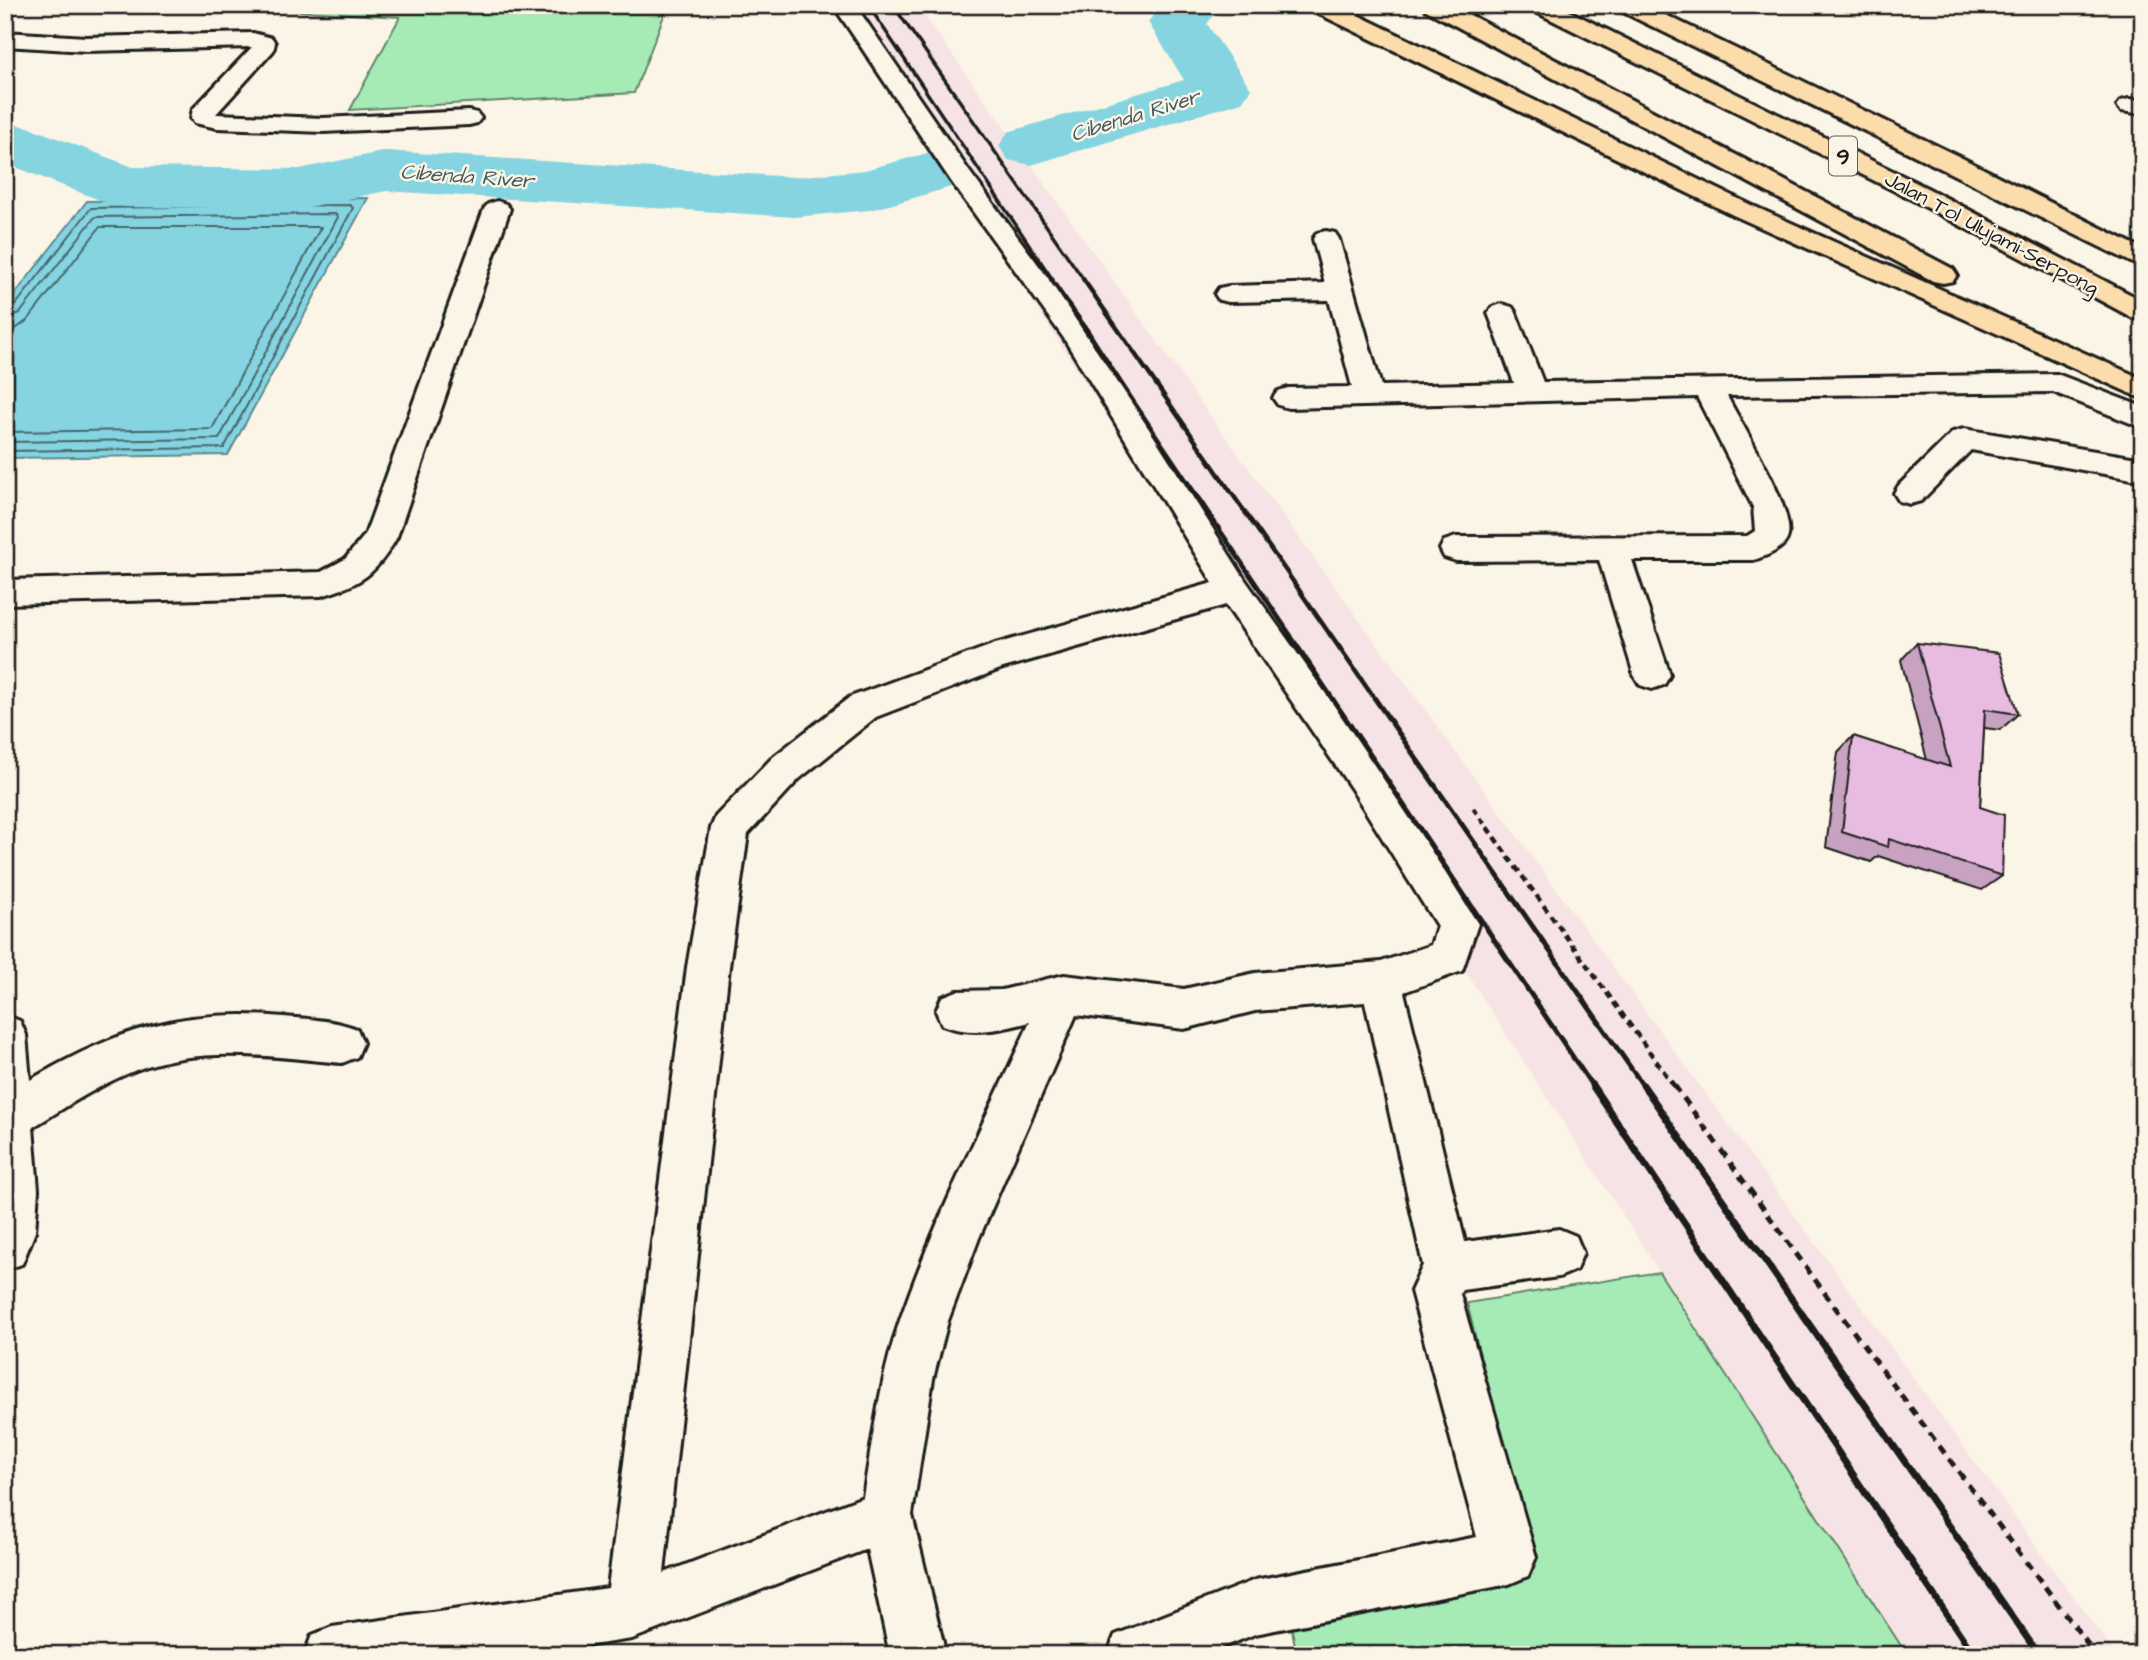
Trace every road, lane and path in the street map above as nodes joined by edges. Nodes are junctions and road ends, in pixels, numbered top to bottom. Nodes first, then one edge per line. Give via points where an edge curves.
1 (844, 5) edge
2 (1319, 5) edge
3 (1540, 5) edge
4 (1627, 5) edge
5 (1640, 5) edge
6 (1440, 8) edge
7 (5, 39) edge
8 (1712, 46) junction
9 (469, 118) dead end
10 (497, 208) dead end
11 (1326, 239) dead end
12 (2143, 260) edge
13 (1340, 291) junction
14 (1229, 294) dead end
15 (2143, 312) edge
16 (1502, 313) dead end
17 (2143, 380) edge
18 (1707, 387) junction
19 (2143, 390) edge
20 (1532, 392) junction
21 (1369, 396) junction
22 (1287, 398) dead end
23 (2143, 418) edge
24 (2143, 470) edge
25 (1910, 493) dead end
26 (1456, 549) dead end
27 (1612, 549) junction
28 (1234, 590) junction
29 (5, 592) edge
30 (1652, 675) dead end
31 (1473, 808) dead end
32 (1381, 981) junction
33 (1064, 994) junction
34 (957, 1011) dead end
35 (5, 1035) edge
36 (341, 1043) dead end
37 (10, 1115) junction
38 (5, 1247) edge
39 (1559, 1252) dead end
40 (1448, 1268) junction
41 (886, 1515) junction
42 (632, 1612) junction
43 (331, 1655) edge
44 (918, 1655) edge
45 (1135, 1655) edge
46 (2096, 1655) edge

1 - 28 street via 1075,334
2 - 19 highway via 1742,210
3 - 15 highway, Jalan Tol Ulujami–Serpong / 9 via 1920,194
4 - 8 highway, Jalan Tol Ulujami–Serpong / 9
5 - 8 highway
6 - 17 highway
7 - 9 street via 86,44 264,43 262,51 205,109 204,118 217,121 323,125
8 - 12 highway, Jalan Tol Ulujami–Serpong / 9
10 - 29 street via 381,537 365,563 341,579 321,584
11 - 13 street
13 - 14 street
13 - 21 street
16 - 20 street
18 - 20 street
18 - 23 street via 2056,383
18 - 27 street via 1769,507 1772,536 1753,548
20 - 21 street
21 - 22 street
24 - 25 street via 1964,439
26 - 27 street
27 - 30 street
28 - 32 street via 1364,777 1458,924 1447,958
28 - 42 street via 995,657 863,708 786,768 730,828 708,967
31 - 46 path via 1829,1299
32 - 33 street via 1255,992 1184,1009
32 - 40 street
33 - 34 street via 1002,1010
33 - 41 street via 957,1233 924,1321 908,1379
35 - 37 street
36 - 37 street via 235,1036 169,1040 129,1051
37 - 38 street via 15,1191 12,1232
39 - 40 street
40 - 45 street via 1435,1291 1509,1557 1255,1607
41 - 42 street
41 - 44 street
42 - 43 street

